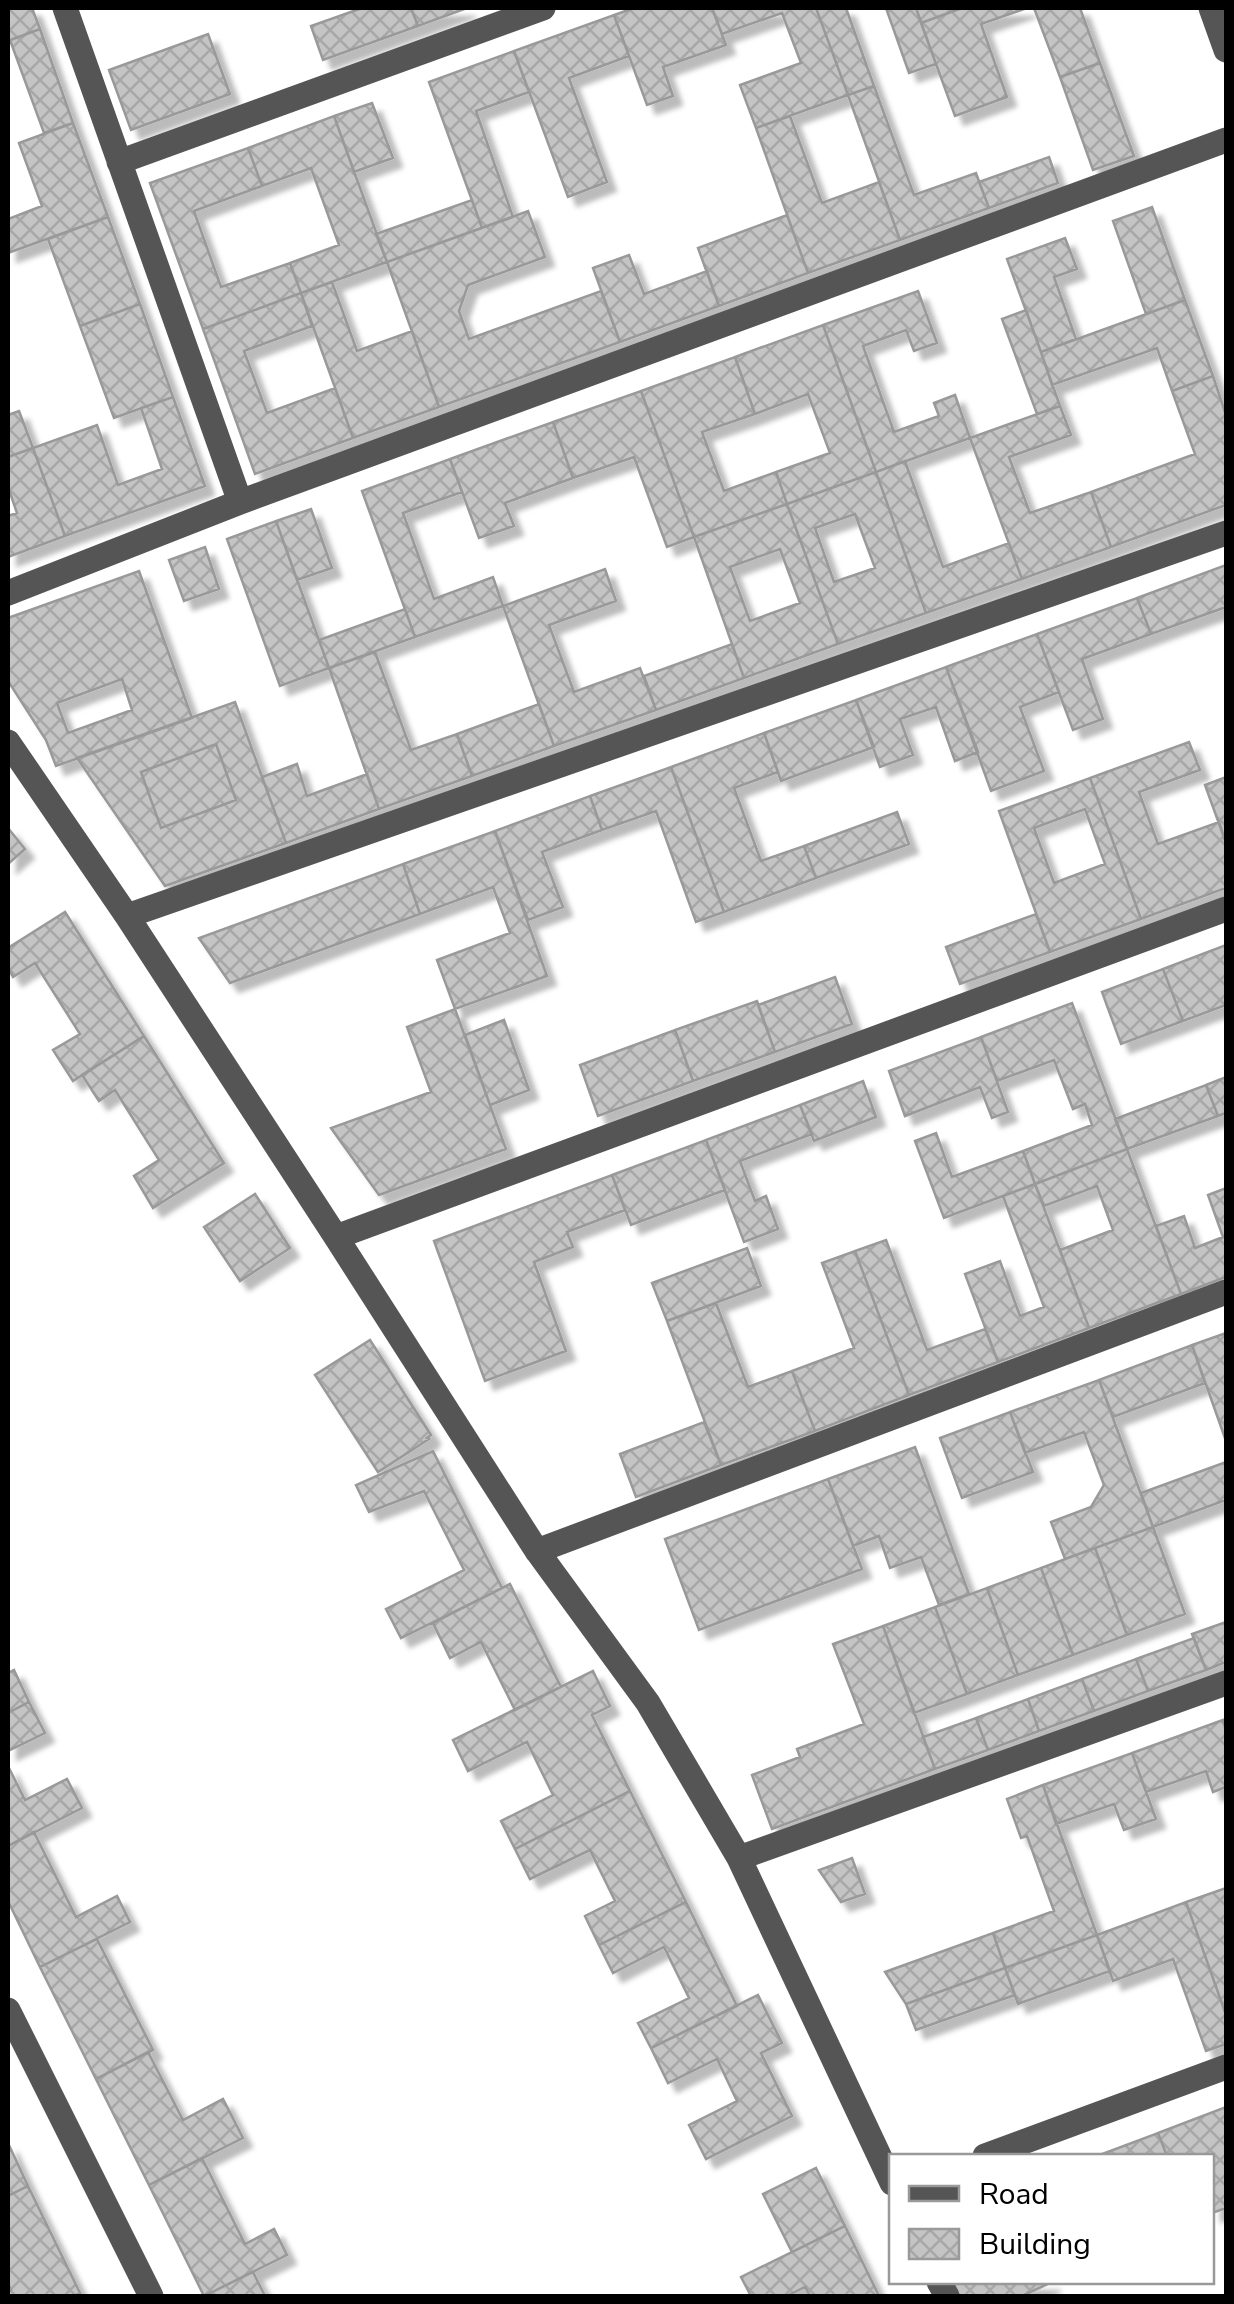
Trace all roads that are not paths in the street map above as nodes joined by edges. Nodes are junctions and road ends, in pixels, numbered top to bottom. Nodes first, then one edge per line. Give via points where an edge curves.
1 (65, 8) edge
2 (542, 8) edge
3 (1212, 8) edge
4 (1226, 44) edge
5 (1226, 140) edge
6 (119, 162) junction
7 (240, 502) junction
8 (1226, 533) edge
9 (8, 593) edge
10 (8, 742) edge
11 (1226, 908) edge
12 (126, 916) junction
13 (336, 1237) junction
14 (1226, 1292) edge
15 (537, 1552) junction
16 (1226, 1683) edge
17 (739, 1858) junction
18 (8, 2010) edge
19 (1226, 2067) edge
20 (991, 2154) edge
21 (889, 2177) edge
22 (151, 2296) edge

1 - 6 street
2 - 6 street
3 - 4 street
5 - 7 street
6 - 7 street
7 - 9 street
8 - 12 street
10 - 12 street
11 - 13 street
12 - 13 street
13 - 15 street
14 - 15 street
15 - 17 street via 648,1703
16 - 17 street
17 - 21 street
18 - 22 street
19 - 20 street

